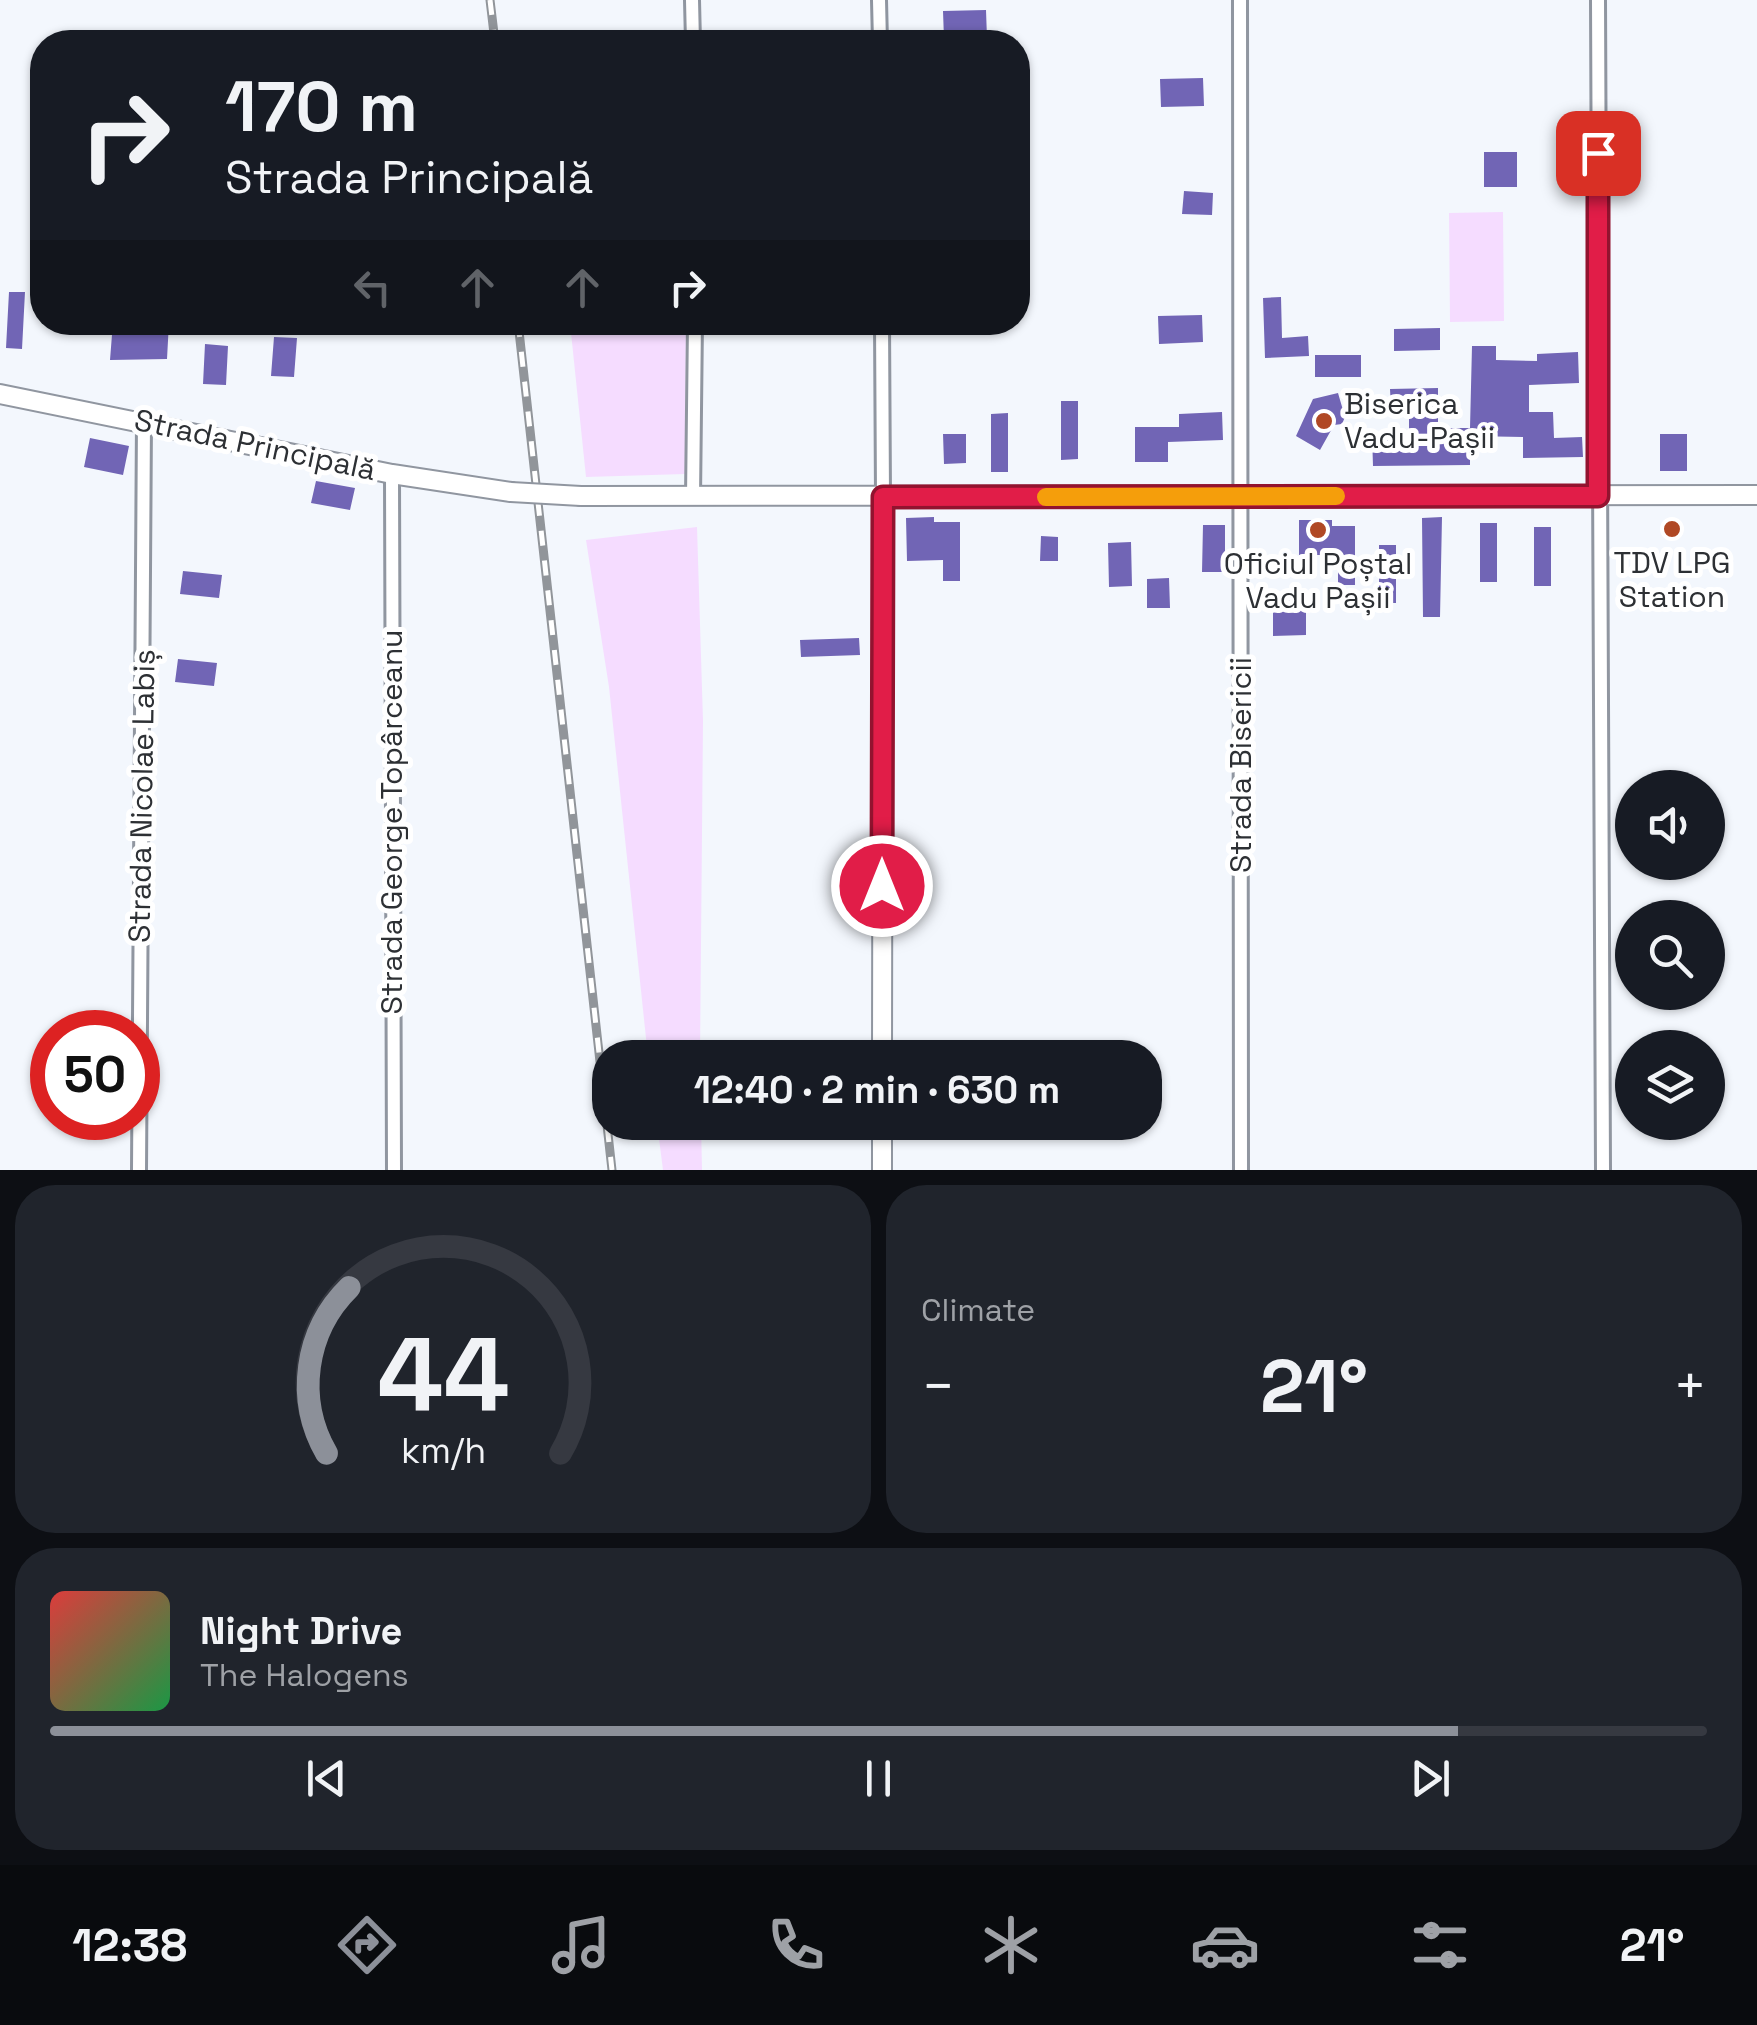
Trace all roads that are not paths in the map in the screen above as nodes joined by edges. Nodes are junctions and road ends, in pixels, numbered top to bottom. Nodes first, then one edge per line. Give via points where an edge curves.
1 (692, 0) edge
2 (880, 0) edge
3 (1240, 0) edge
4 (1598, 0) edge
5 (693, 30) edge
6 (880, 30) edge
7 (694, 335) edge
8 (882, 335) edge
9 (0, 394) edge
10 (144, 421) junction
11 (392, 474) junction
12 (1757, 495) edge
13 (1241, 496) junction
14 (1598, 496) junction
15 (694, 497) junction
16 (883, 497) junction
17 (882, 1040) edge
18 (882, 1140) edge
19 (138, 1170) edge
20 (394, 1170) edge
21 (882, 1170) edge
22 (1241, 1170) edge
23 (1604, 1170) edge

1 - 5 street
2 - 6 street
3 - 13 street, Strada Bisericii
4 - 14 street
7 - 15 street
8 - 16 street
9 - 10 main road, Strada Principală
10 - 11 main road, Strada Principală
10 - 19 street, Strada Nicolae Labiș
11 - 15 main road, Strada Principală, bridge via 511,492
11 - 20 street, Strada George Topârceanu
12 - 14 main road
13 - 14 main road
13 - 16 main road
13 - 22 street, Strada Bisericii
14 - 23 street
15 - 16 main road, Strada Principală
16 - 17 main road
18 - 21 main road

